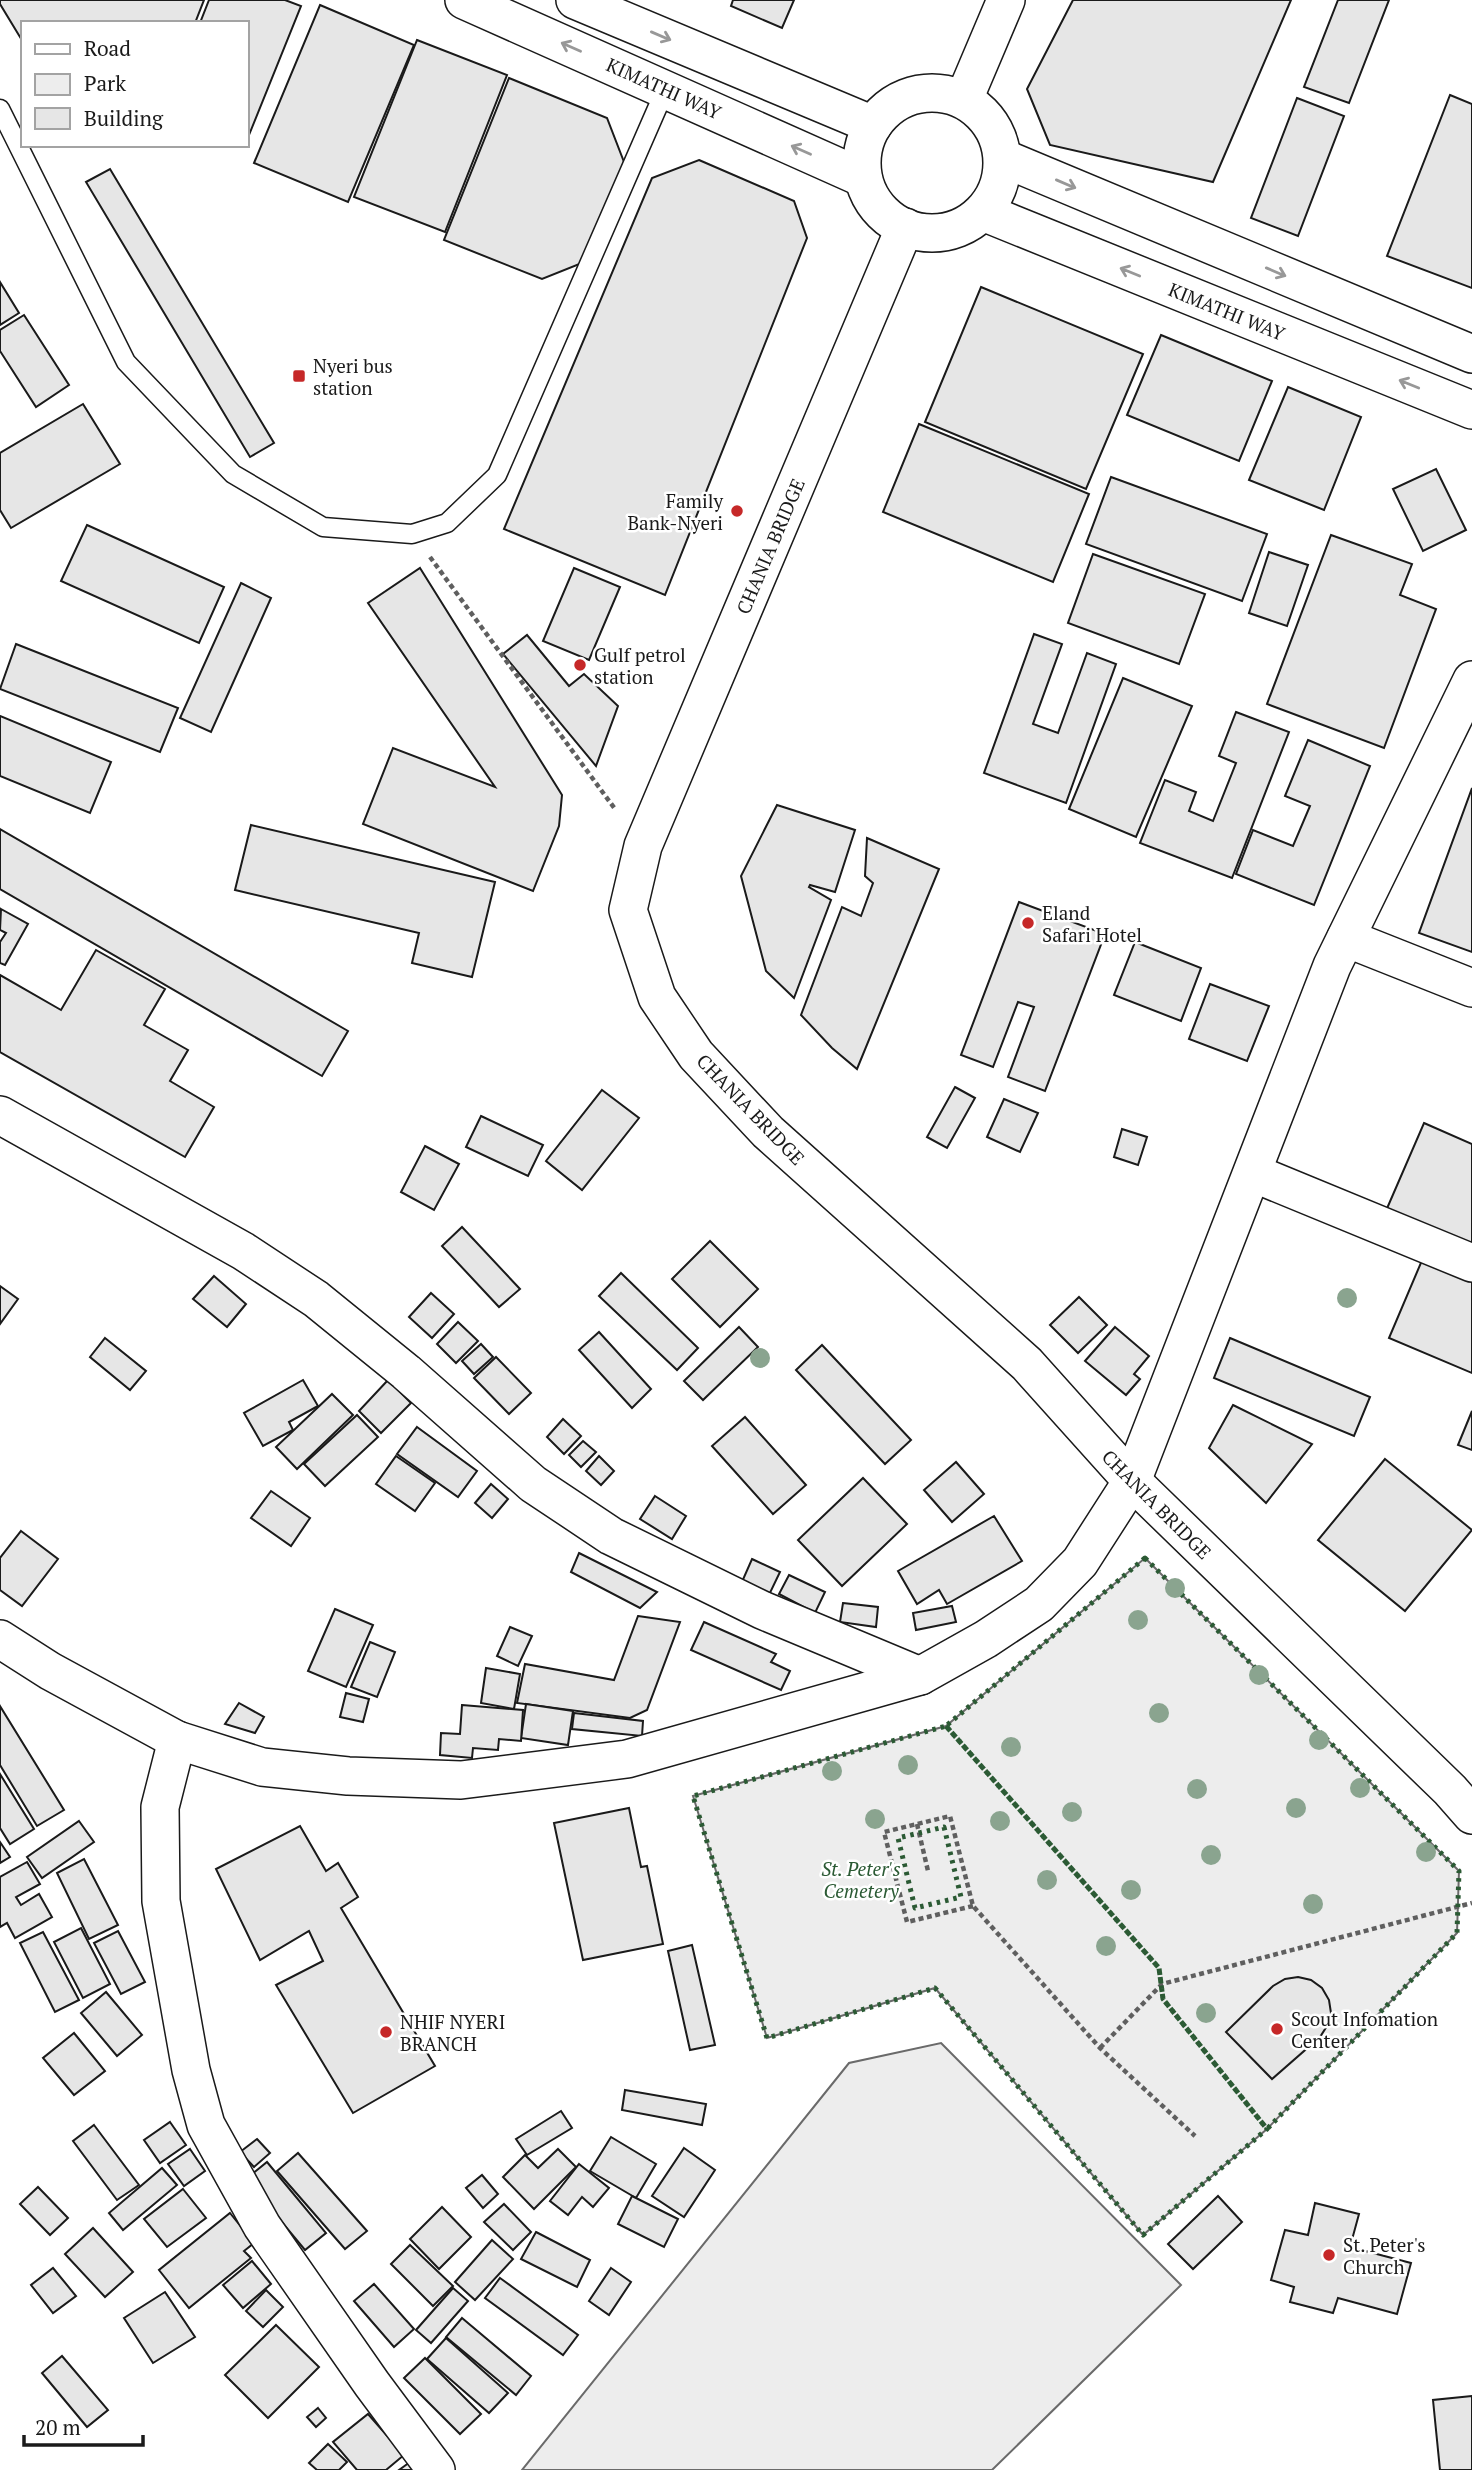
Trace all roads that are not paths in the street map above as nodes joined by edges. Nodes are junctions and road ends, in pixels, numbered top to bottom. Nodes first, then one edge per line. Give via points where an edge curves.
1 (464, 0) edge
2 (575, 0) edge
3 (1006, 0) edge
4 (666, 88) junction
5 (964, 99) junction
6 (0, 109) edge
7 (873, 125) junction
8 (1003, 158) junction
9 (863, 178) junction
10 (983, 212) junction
11 (905, 228) junction
12 (1472, 354) edge
13 (1472, 410) edge
14 (1472, 680) edge
15 (1346, 938) junction
16 (1472, 988) edge
17 (0, 1115) edge
18 (1252, 1173) junction
19 (1472, 1263) edge
20 (1132, 1482) junction
21 (1, 1640) edge
22 (920, 1676) junction
23 (177, 1741) junction
24 (1465, 1804) edge
25 (436, 2470) edge

4 -> 1 street, KIMATHI WAY
2 -> 7 street
3 - 5 street
4 - 6 lane via 497,475 447,523 412,534 323,527 233,474 126,362
9 -> 4 street, KIMATHI WAY
5 - 7 street via 923,93 886,109
5 - 8 street via 991,123
7 - 9 street via 864,141
8 - 10 street via 998,187
8 -> 12 street
9 - 11 street via 878,208
10 - 11 street via 966,225 946,231 925,233
13 -> 10 street, KIMATHI WAY
11 - 20 street, CHANIA BRIDGE via 643,846 628,909 657,997 696,1055 768,1132 1027,1364
14 - 15 street
15 - 16 street
15 - 18 street
17 - 22 street via 243,1251 316,1299 533,1484 611,1536 762,1610
18 - 19 street
18 - 20 street
20 - 22 street via 1080,1562 1039,1604
20 - 24 street, CHANIA BRIDGE
21 - 23 street
22 - 23 street via 627,1759 461,1780 262,1767
23 - 25 street via 160,1807 161,1901 191,2070 206,2125 262,2226

